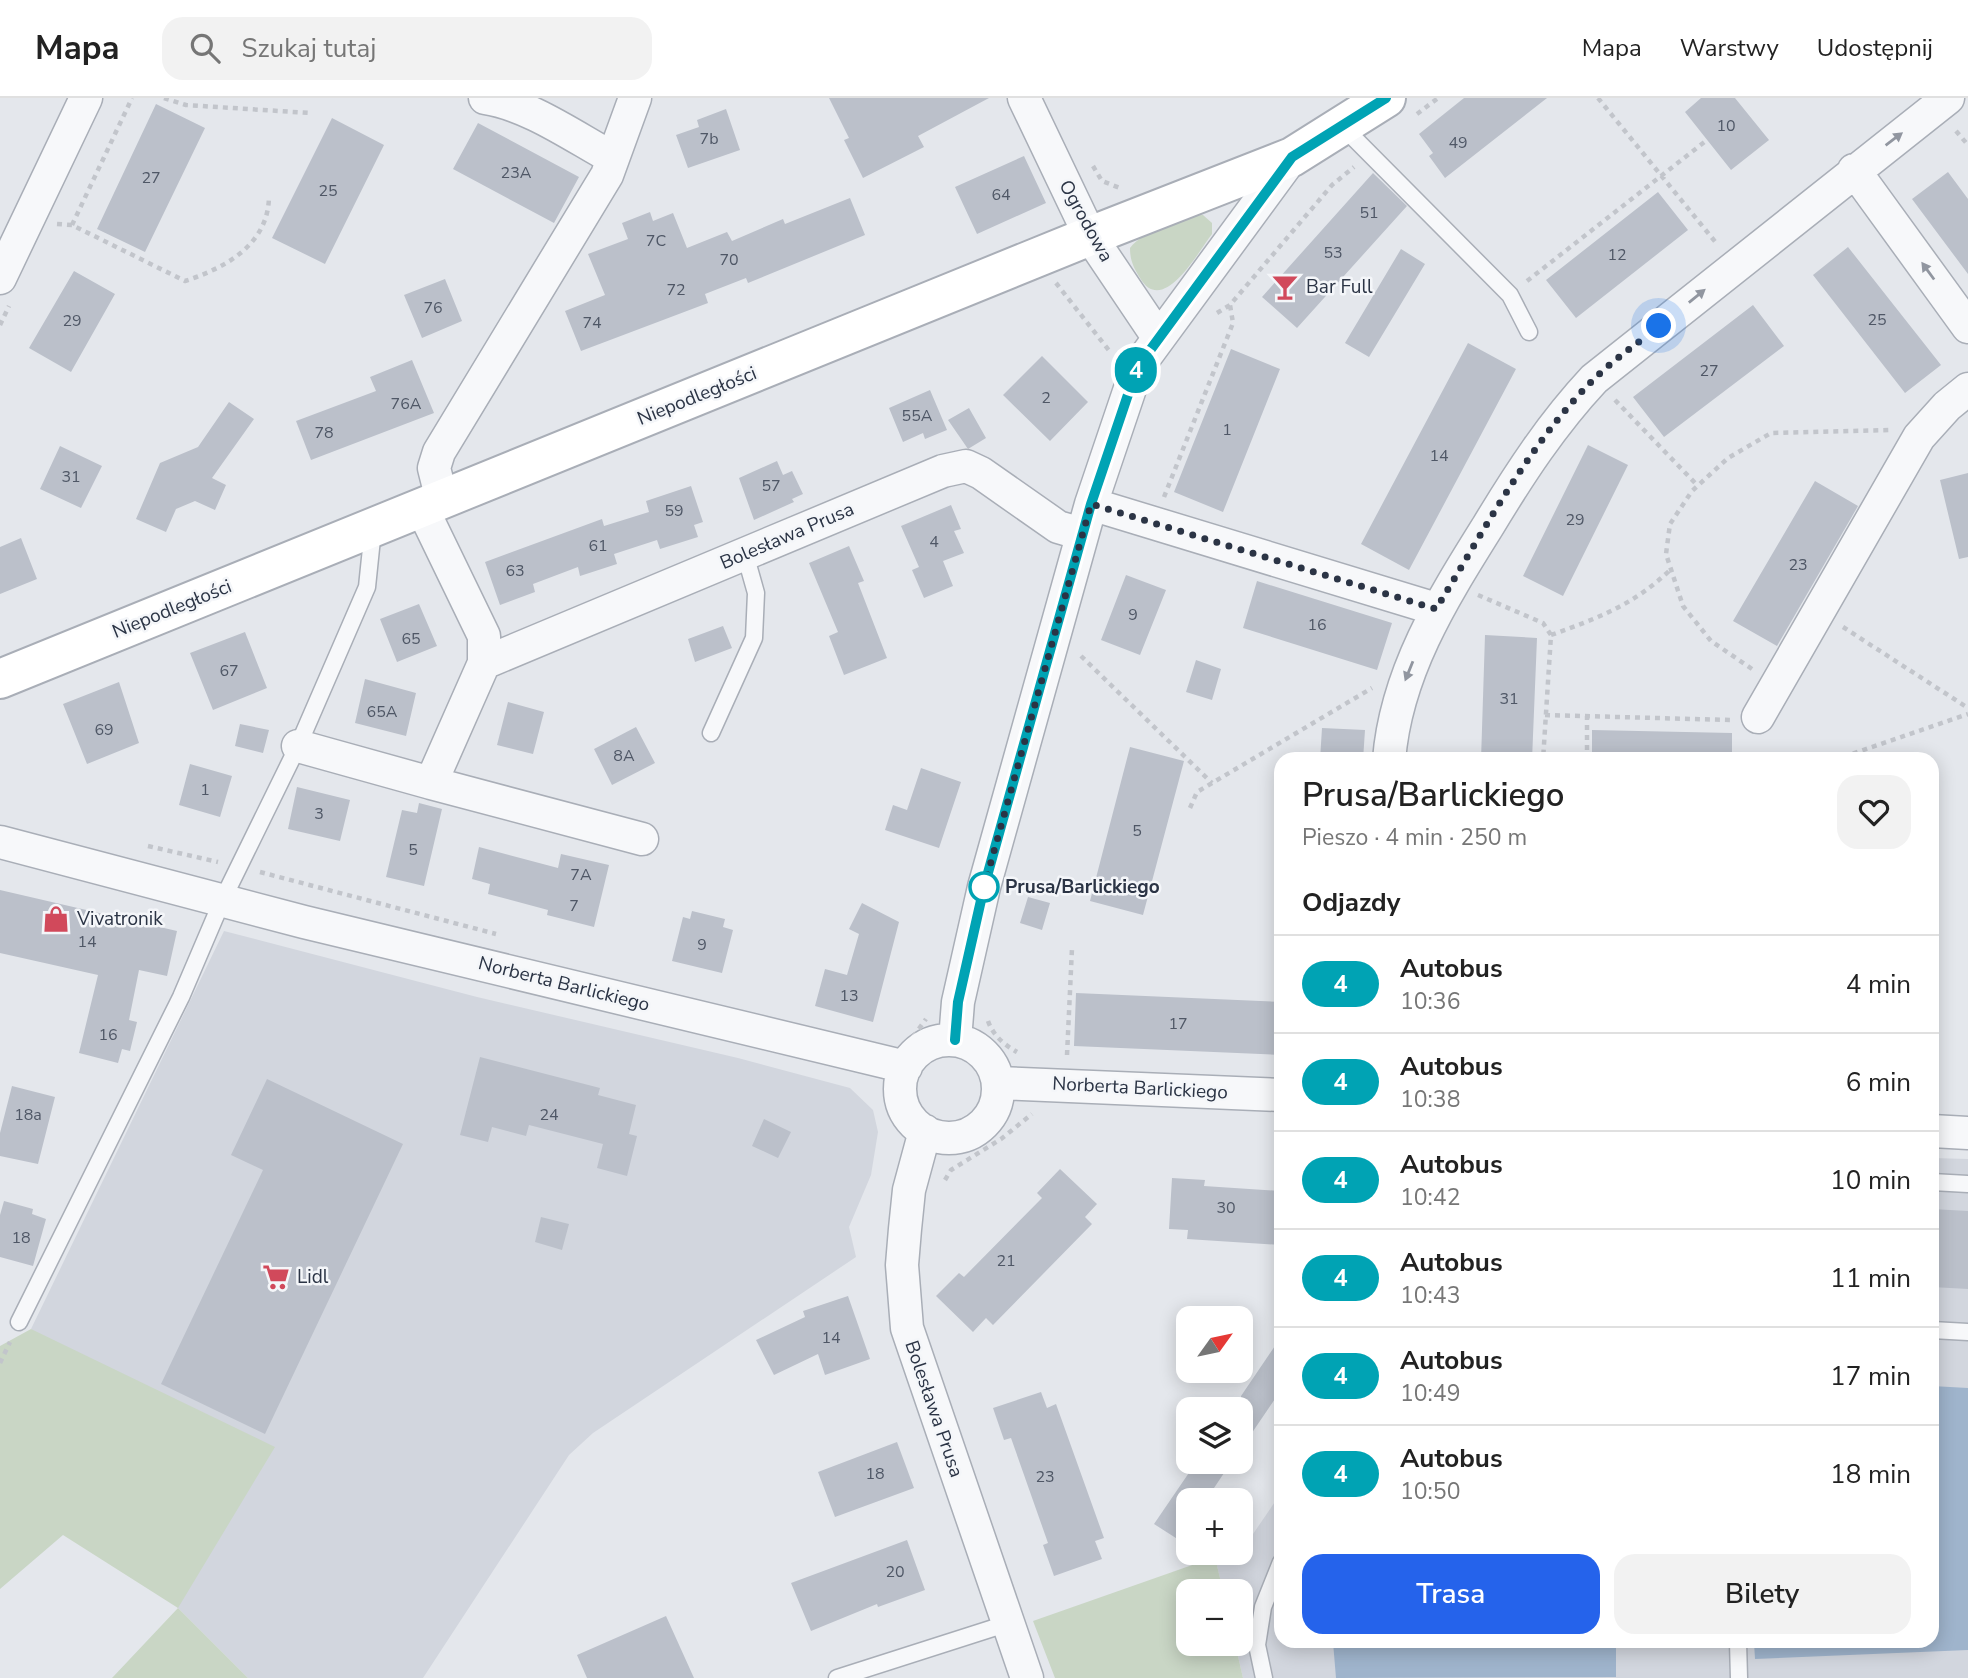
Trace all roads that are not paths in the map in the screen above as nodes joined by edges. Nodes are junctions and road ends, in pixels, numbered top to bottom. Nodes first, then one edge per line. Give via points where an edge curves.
1 (86, 98) edge
2 (485, 98) edge
3 (635, 98) edge
4 (1024, 98) edge
5 (1948, 98) edge
6 (1400, 107) edge
7 (1343, 127) junction
8 (1292, 157) junction
9 (613, 158) junction
10 (1854, 170) junction
11 (1090, 236) junction
12 (6, 289) edge
13 (1968, 327) edge
14 (1529, 332) dead end
15 (1158, 337) junction
16 (1968, 389) edge
17 (432, 504) junction
18 (1091, 504) junction
19 (373, 528) junction
20 (1082, 534) junction
21 (745, 554) junction
22 (1436, 609) junction
23 (484, 663) junction
24 (0, 679) edge
25 (1758, 717) road end
26 (711, 733) dead end
27 (298, 746) junction
28 (1391, 752) edge
29 (431, 783) junction
30 (642, 839) dead end
31 (0, 842) edge
32 (222, 901) junction
33 (955, 1040) junction
34 (906, 1054) junction
35 (998, 1083) junction
36 (1274, 1095) edge
37 (925, 1131) junction
38 (1939, 1131) edge
39 (1968, 1133) edge
40 (1939, 1182) edge
41 (1968, 1184) edge
42 (19, 1322) dead end
43 (1939, 1330) edge
44 (1968, 1332) edge
45 (1274, 1580) edge
46 (1009, 1623) junction
47 (1738, 1648) edge
48 (836, 1678) edge
49 (1027, 1678) edge
50 (1264, 1678) edge
51 (1740, 1678) edge

1 - 12 street
2 - 9 street via 500,100
3 - 9 street
4 - 11 street, Ogrodowa
10 -> 5 street
6 - 7 street, Niepodległości
7 - 8 street, Niepodległości
7 - 14 lane via 1510,295
8 - 11 street, Niepodległości
8 - 15 street
9 - 17 street via 439,452
13 -> 10 street
22 -> 10 street via 1533,453 1594,379
11 - 15 street, Ogrodowa
11 - 17 street, Niepodległości
15 - 18 street via 1137,368
16 - 25 street via 1925,430
17 - 19 street, Niepodległości
17 - 23 street via 484,636
18 - 20 street
18 - 22 street
19 - 24 street, Niepodległości
19 - 27 lane via 368,587
20 - 21 street, Bolesława Prusa via 1058,527 966,466 943,471
20 - 33 street via 984,887 958,1002
21 - 23 street, Bolesława Prusa
21 - 26 lane via 756,593 754,638
22 -> 28 street via 1406,679
23 - 29 street
27 - 29 street
27 - 32 lane
29 - 30 street
31 - 32 street, Norberta Barlickiego
32 - 34 street, Norberta Barlickiego
32 - 42 lane via 181,997
33 - 34 street
33 - 35 street via 984,1054
34 - 37 street via 901,1081 905,1110
35 - 36 street, Norberta Barlickiego
35 - 37 street via 998,1099 982,1125 954,1138
37 - 46 street, Bolesława Prusa via 909,1190 905,1229 902,1265 907,1328
38 - 39 street
40 - 41 lane
43 - 44 lane
45 - 50 lane via 1263,1607 1257,1645
46 - 48 lane
46 - 49 street, Bolesława Prusa
47 - 51 lane

